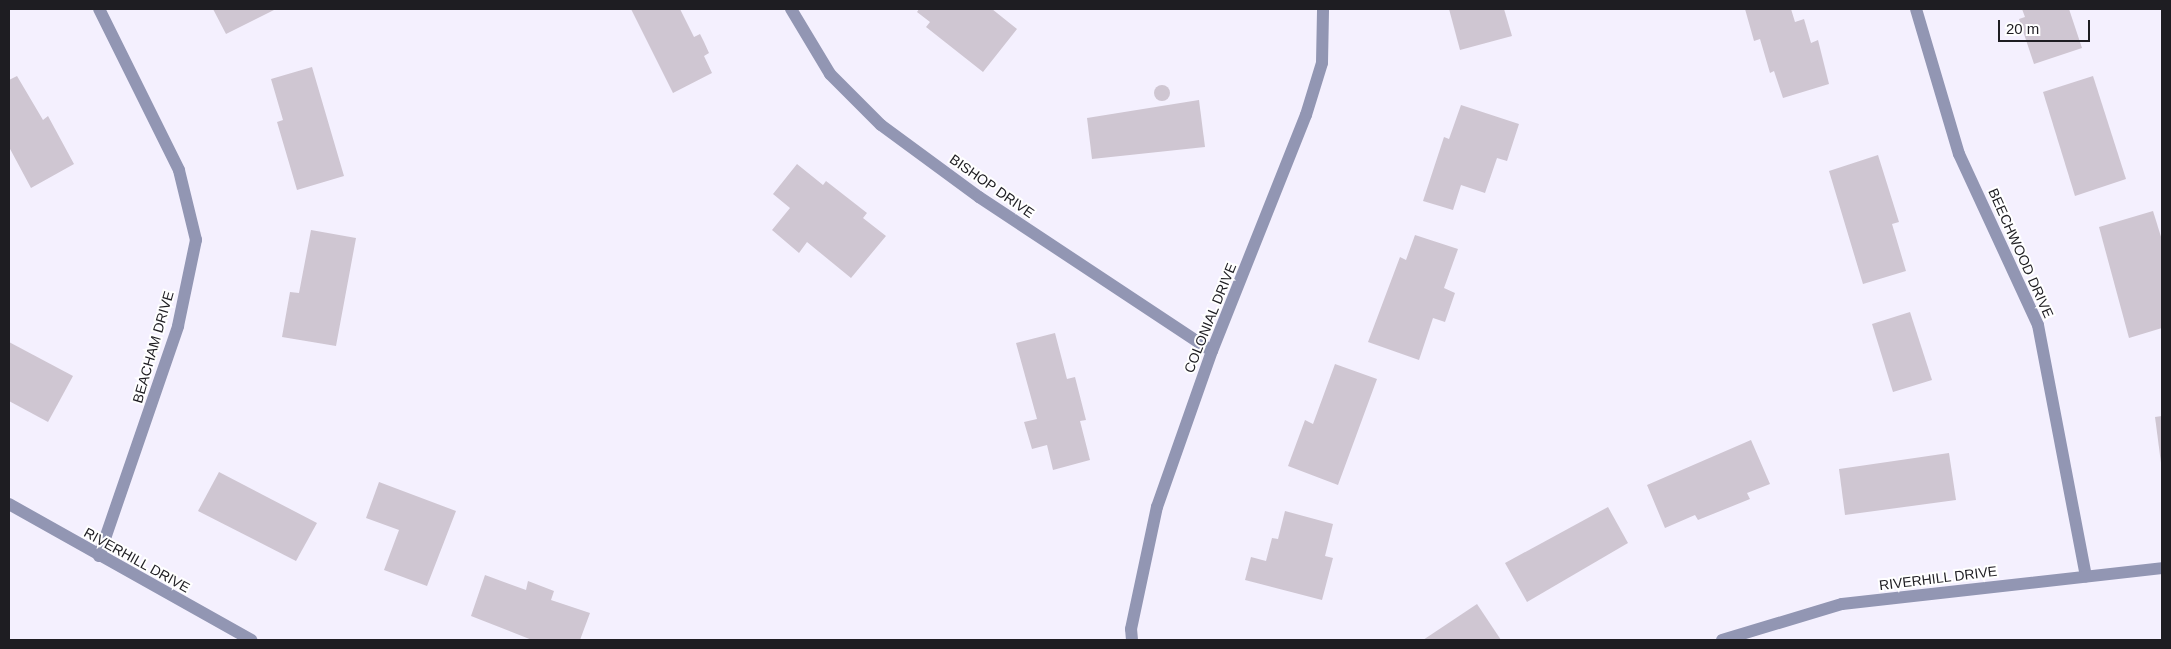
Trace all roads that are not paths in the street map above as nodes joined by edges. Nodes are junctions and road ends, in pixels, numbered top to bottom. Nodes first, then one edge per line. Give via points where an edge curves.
1 (99, 9) edge
2 (791, 9) edge
3 (1323, 9) edge
4 (1916, 9) edge
5 (1212, 351) junction
6 (9, 504) edge
7 (99, 556) junction
8 (2162, 568) edge
9 (2086, 576) junction
10 (251, 640) edge
11 (1132, 640) edge
12 (1722, 640) edge

1 - 7 street, BEACHAM DRIVE via 178,170 196,240 178,326
2 - 5 street, BISHOP DRIVE via 830,74 881,125 979,197
3 - 5 street, COLONIAL DRIVE via 1322,63 1306,115
4 - 9 street, BEECHWOOD DRIVE via 1959,154 2038,325
5 - 11 street, COLONIAL DRIVE via 1157,508 1131,629
6 - 7 street, RIVERHILL DRIVE
7 - 10 street, RIVERHILL DRIVE
8 - 9 street, RIVERHILL DRIVE
9 - 12 street, RIVERHILL DRIVE via 1842,604

